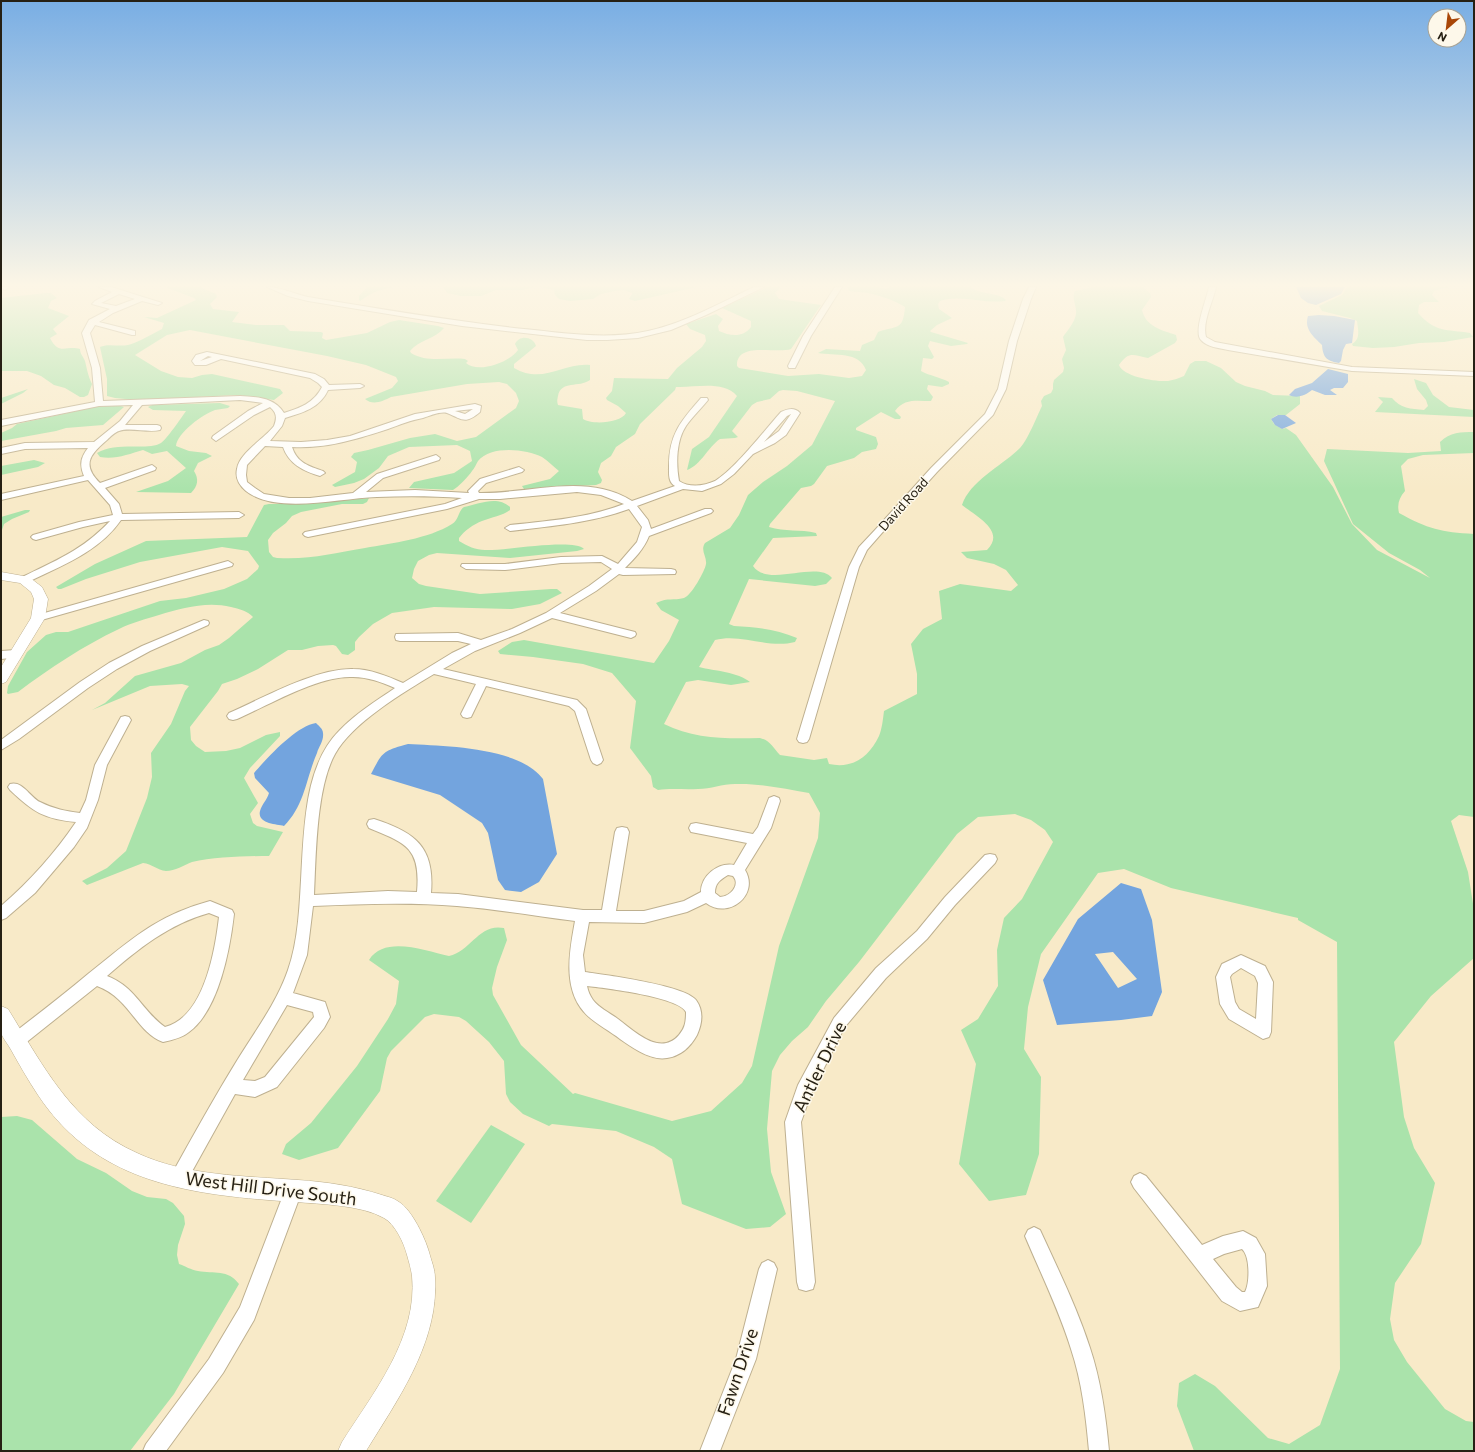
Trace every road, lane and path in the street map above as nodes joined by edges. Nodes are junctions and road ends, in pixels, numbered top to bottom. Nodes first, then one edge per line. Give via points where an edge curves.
1 (93, 355) edge
2 (797, 355) edge
3 (1009, 355) edge
4 (1269, 355) edge
5 (220, 357) dead end
6 (792, 366) dead end
7 (1474, 374) edge
8 (360, 386) dead end
9 (326, 388) junction
10 (704, 400) dead end
11 (139, 403) junction
12 (270, 403) junction
13 (99, 404) junction
14 (447, 410) dead end
15 (281, 416) junction
16 (1, 423) edge
17 (116, 428) junction
18 (157, 428) dead end
19 (216, 438) dead end
20 (263, 443) junction
21 (288, 444) junction
22 (96, 445) junction
23 (1, 451) edge
24 (750, 452) junction
25 (436, 458) dead end
26 (152, 468) dead end
27 (518, 470) dead end
28 (320, 473) dead end
29 (90, 477) junction
30 (678, 485) junction
31 (99, 487) junction
32 (356, 495) junction
33 (1, 497) edge
34 (476, 497) junction
35 (631, 504) junction
36 (708, 511) dead end
37 (240, 515) dead end
38 (117, 517) junction
39 (510, 528) dead end
40 (308, 534) dead end
41 (646, 534) junction
42 (36, 537) dead end
43 (228, 564) dead end
44 (466, 566) dead end
45 (618, 569) junction
46 (671, 572) dead end
47 (1, 576) edge
48 (24, 580) junction
49 (550, 614) junction
50 (38, 618) junction
51 (204, 623) dead end
52 (630, 634) dead end
53 (400, 637) dead end
54 (482, 644) junction
55 (16, 654) junction
56 (1, 655) edge
57 (433, 670) junction
58 (1, 679) edge
59 (483, 682) junction
60 (404, 688) junction
61 (467, 714) dead end
62 (233, 716) dead end
63 (125, 720) dead end
64 (803, 739) dead end
65 (1, 746) edge
66 (597, 760) dead end
67 (14, 787) dead end
68 (774, 801) dead end
69 (84, 818) junction
70 (374, 824) dead end
71 (696, 828) dead end
72 (622, 832) dead end
73 (756, 840) junction
74 (990, 860) dead end
75 (737, 871) junction
76 (708, 895) junction
77 (423, 898) junction
78 (307, 901) junction
79 (1, 914) edge
80 (583, 916) junction
81 (608, 917) junction
82 (95, 978) junction
83 (578, 978) junction
84 (284, 997) junction
85 (1, 1015) edge
86 (17, 1040) junction
87 (231, 1086) junction
88 (179, 1178) junction
89 (1140, 1182) dead end
90 (293, 1190) junction
91 (1034, 1236) dead end
92 (1199, 1256) dead end
93 (768, 1269) dead end
94 (806, 1282) dead end
95 (153, 1451) edge
96 (351, 1451) edge
97 (710, 1451) edge
98 (1099, 1451) edge

1 - 13 street
2 - 6 street
3 - 64 street, David Road via 1002,389 989,415 934,470 863,550 854,567
4 - 7 street via 1338,367
5 - 9 street via 312,376 321,381
8 - 9 street
9 - 15 street via 322,396 301,412
10 - 30 street via 676,437 674,460
11 - 12 street via 240,398
11 - 13 street
11 - 17 street via 128,418
12 - 15 street
12 - 19 street
13 - 16 street
14 - 21 street via 327,443
15 - 20 street via 279,426
17 - 18 street
17 - 22 street
20 - 21 street
20 - 32 street via 247,456 241,469 241,478 252,491 274,500 290,501
21 - 28 street via 291,457 296,463
22 - 23 street via 25,446
22 - 29 street via 84,464
24 - 24 street via 784,414 791,411 796,413 789,428 782,435
24 - 30 street via 719,483 696,488
25 - 32 street via 380,476
26 - 31 street
27 - 34 street via 483,481 473,491
29 - 31 street
29 - 33 street
30 - 35 street
31 - 38 street via 115,505
32 - 34 street via 405,493
34 - 35 street via 589,490 608,494
34 - 40 street via 447,506
35 - 39 street via 609,513 579,520
35 - 41 street via 643,518 647,527
36 - 41 street
37 - 38 street
38 - 42 street
38 - 48 street via 103,536 67,559
41 - 45 street via 635,553
43 - 50 street
44 - 45 street via 505,567 561,560 602,559
45 - 46 street via 635,573
45 - 49 street via 590,591
47 - 48 street
48 - 50 street via 37,590 41,599
49 - 52 street
49 - 54 street
50 - 55 street
51 - 65 street via 113,666
53 - 54 street via 458,637
54 - 57 street
55 - 56 street
55 - 58 street
57 - 59 street
57 - 60 street
59 - 61 street
59 - 66 street via 573,703 580,709
60 - 62 street via 390,681 363,674 345,673 314,681
60 - 78 street via 343,734 332,745 324,762 313,812
63 - 69 street via 102,765
67 - 69 street via 34,805 57,815
68 - 73 street via 764,828
69 - 79 street via 69,843 30,889
70 - 77 street via 402,835 414,845 422,860 425,880
71 - 73 street
72 - 81 street
73 - 75 street
74 - 94 street, Antler Drive via 950,901 922,935 880,973 838,1022 804,1091 793,1122
75 - 76 street via 726,869 715,875 710,880
75 - 76 street via 743,877 743,887 731,902 718,904 710,900
76 - 81 street via 687,906 644,917
77 - 78 street via 388,896
77 - 80 street
78 - 84 street via 300,955
80 - 81 street
80 - 83 street via 576,956
82 - 82 street via 143,936 194,911 210,908 227,914 216,970 201,1006 185,1026 175,1032 163,1035 115,986
82 - 86 street
83 - 83 street via 581,995 590,1008 640,1044 668,1051 680,1045 693,1025 695,1013 692,1004 683,999 647,989
84 - 87 street
84 - 87 street via 320,1007 322,1017 319,1023 271,1082 255,1089
85 - 86 street, West Hill Drive South
86 - 88 street, West Hill Drive South via 50,1095 84,1133 135,1163
87 - 88 street
88 - 90 street, West Hill Drive South
89 - 92 street
90 - 95 street via 247,1313 216,1366
90 - 96 street, West Hill Drive South via 348,1195 391,1210 411,1233 422,1260 423,1306 413,1344 400,1371
91 - 98 street via 1062,1297 1081,1350 1095,1412
93 - 97 street, Fawn Drive via 746,1359

